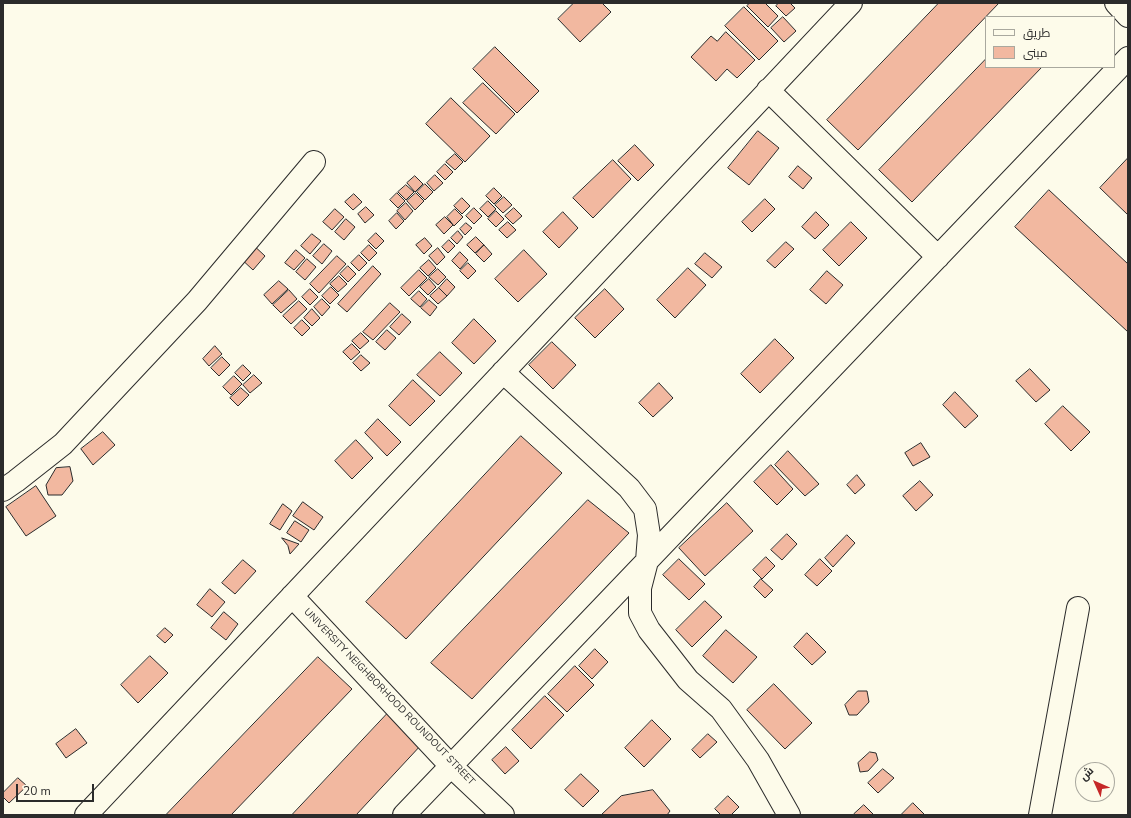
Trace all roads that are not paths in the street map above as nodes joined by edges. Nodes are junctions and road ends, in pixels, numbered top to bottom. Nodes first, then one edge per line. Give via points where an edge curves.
1 (850, 3) edge
2 (1116, 3) edge
3 (1128, 16) edge
4 (1128, 58) edge
5 (768, 90) junction
6 (314, 162) dead end
7 (938, 257) junction
8 (503, 372) junction
9 (3, 490) edge
10 (647, 561) junction
11 (292, 596) junction
12 (1078, 608) dead end
13 (451, 766) junction
14 (86, 815) edge
15 (404, 815) edge
16 (503, 815) edge
17 (790, 815) edge
18 (1040, 815) edge

1 - 5 street
2 - 3 street
4 - 7 street
5 - 7 street
5 - 8 street
6 - 9 street via 197,301 63,444
7 - 10 street
8 - 10 street via 629,488 645,509 649,535
8 - 11 street
10 - 13 street
10 - 17 street via 640,588 640,613 649,630 688,680 721,709 758,760
11 - 13 street, UNIVERSITY NEIGHBORHOOD ROUNDOUT STREET
11 - 14 street
12 - 18 street
13 - 15 street
13 - 16 street, UNIVERSITY NEIGHBORHOOD ROUNDOUT STREET

